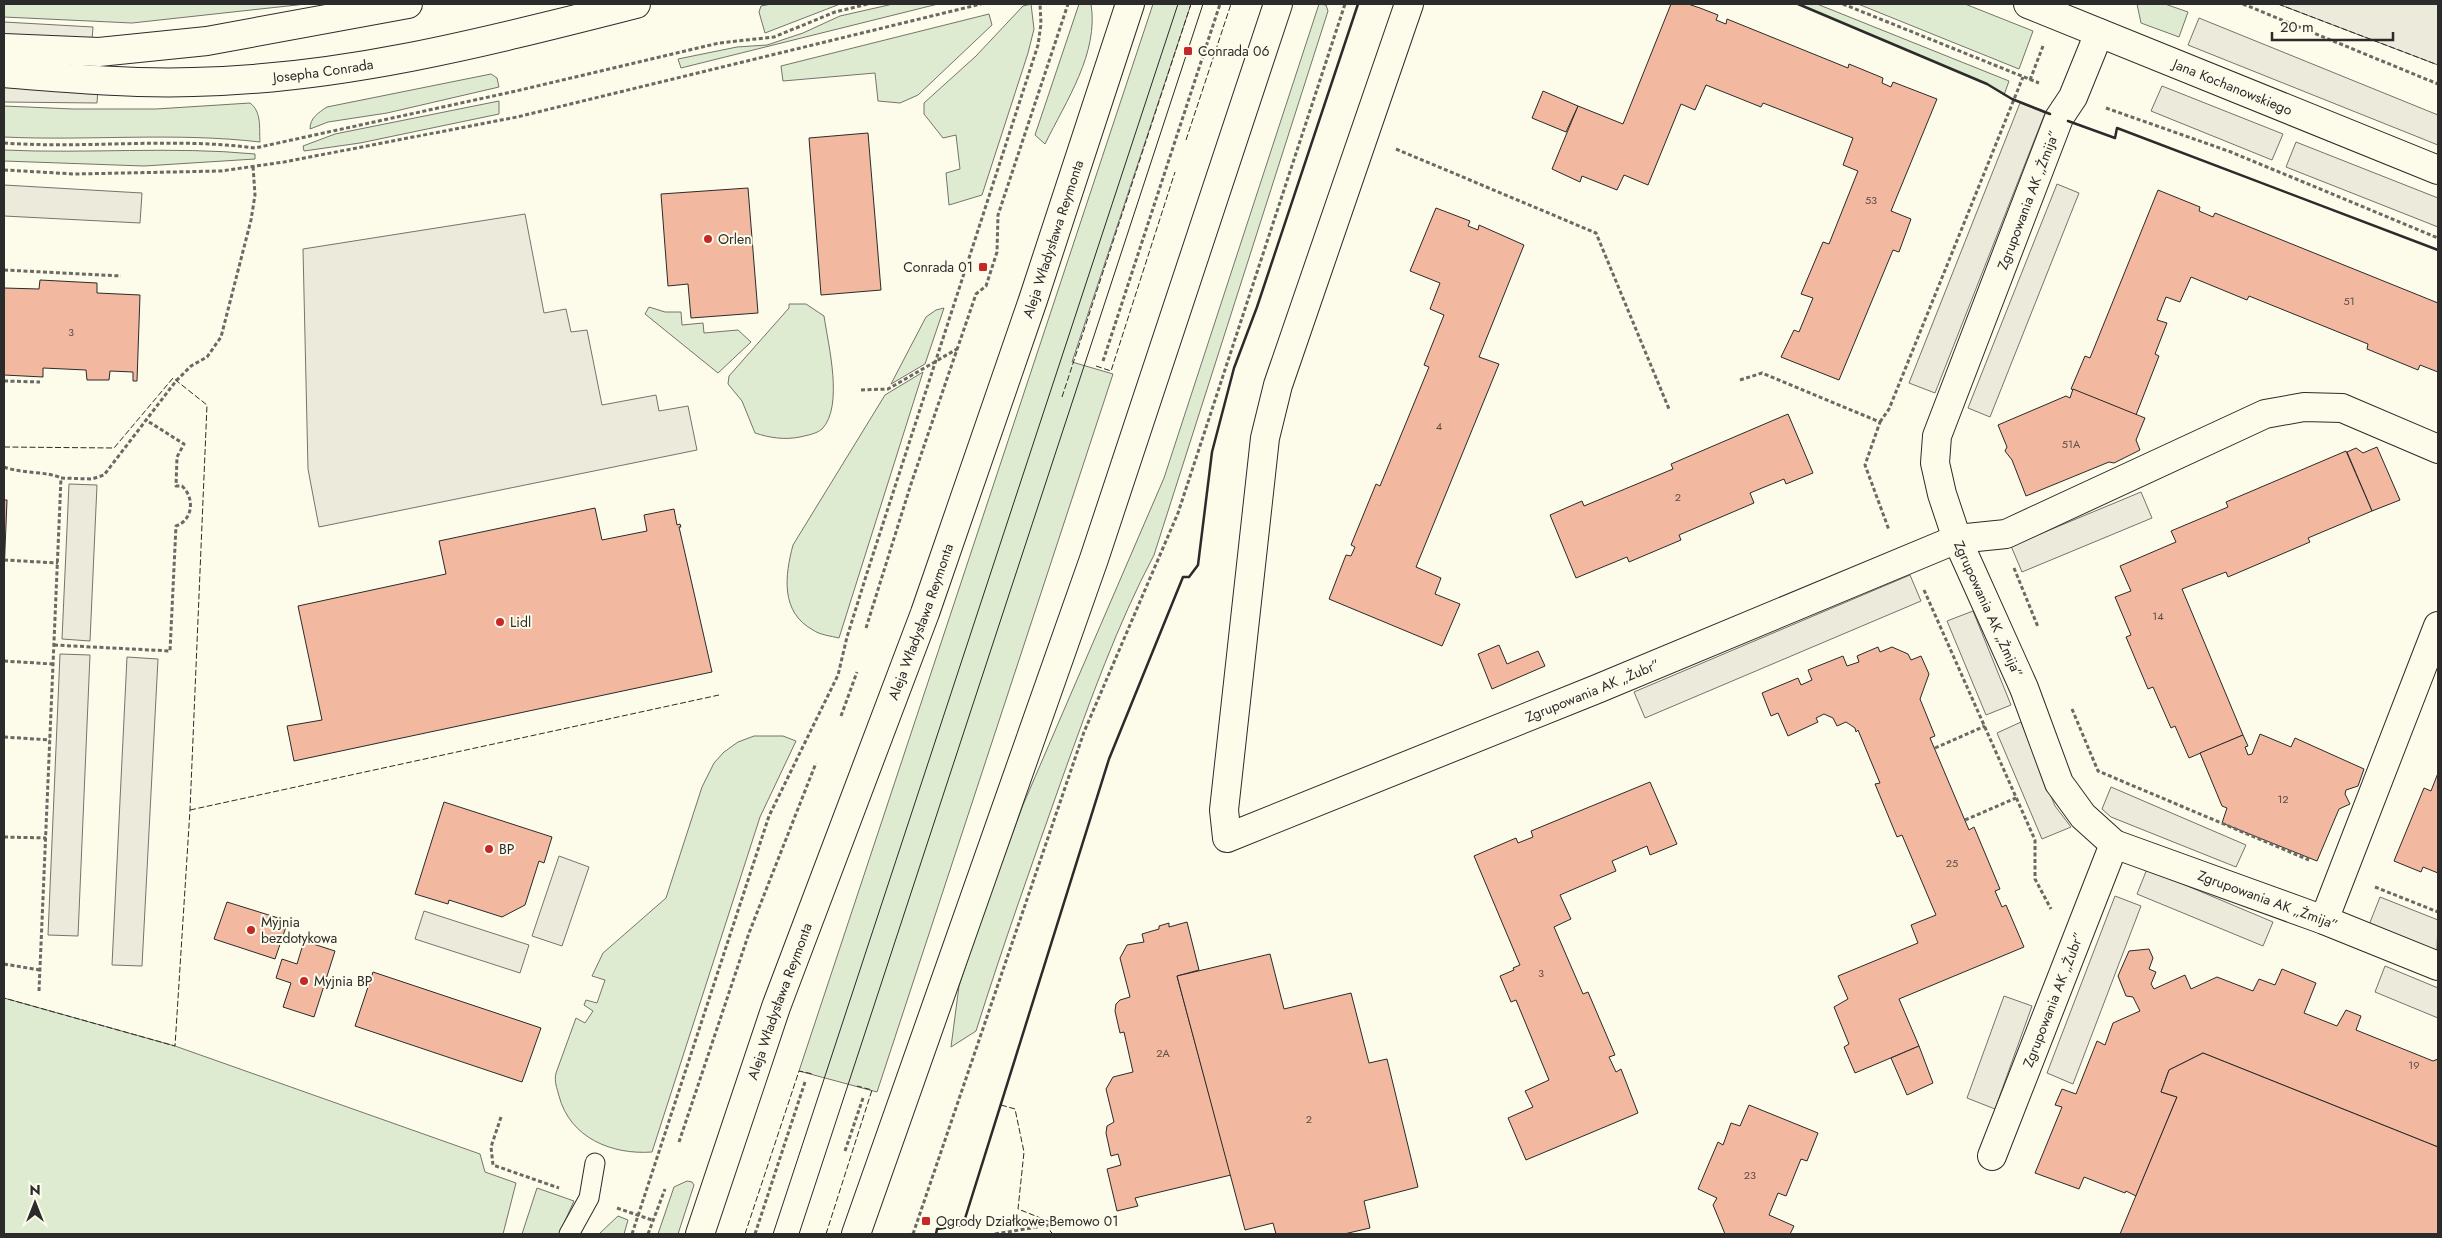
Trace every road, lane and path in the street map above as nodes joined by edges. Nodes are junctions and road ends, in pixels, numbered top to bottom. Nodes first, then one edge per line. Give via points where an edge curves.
1 (408, 4) edge
2 (636, 4) edge
3 (868, 4) edge
4 (981, 4) edge
5 (1040, 4) edge
6 (1068, 4) edge
7 (1220, 4) edge
8 (1278, 4) edge
9 (1345, 4) edge
10 (1409, 4) edge
11 (1843, 4) edge
12 (2028, 4) edge
13 (2243, 4) edge
14 (1124, 11) edge
15 (2099, 33) junction
16 (4, 48) edge
17 (4, 73) edge
18 (2023, 76) junction
19 (2438, 84) edge
20 (2073, 97) junction
21 (1363, 135) junction
22 (4, 143) edge
23 (253, 166) junction
24 (4, 170) edge
25 (2438, 170) edge
26 (2438, 238) edge
27 (4, 270) edge
28 (121, 276) dead end
29 (957, 350) junction
30 (1103, 361) dead end
31 (935, 362) junction
32 (1740, 380) dead end
33 (4, 381) edge
34 (40, 382) dead end
35 (861, 390) dead end
36 (1669, 410) dead end
37 (146, 420) junction
38 (1880, 422) junction
39 (2438, 449) edge
40 (4, 467) edge
41 (61, 478) junction
42 (2006, 534) junction
43 (1957, 539) junction
44 (1910, 558) junction
45 (4, 560) edge
46 (58, 563) junction
47 (2438, 626) edge
48 (866, 628) dead end
49 (2042, 636) dead end
50 (54, 645) junction
51 (4, 661) edge
52 (53, 664) junction
53 (857, 672) dead end
54 (2072, 708) dead end
55 (841, 716) dead end
56 (1985, 726) junction
57 (4, 738) edge
58 (50, 740) junction
59 (1934, 748) dead end
60 (816, 763) dead end
61 (2016, 798) junction
62 (1965, 820) dead end
63 (4, 837) edge
64 (46, 838) junction
65 (2114, 844) junction
66 (2342, 873) junction
67 (2438, 912) edge
68 (2324, 920) junction
69 (2073, 950) junction
70 (4, 964) edge
71 (2438, 966) edge
72 (40, 970) junction
73 (39, 991) dead end
74 (805, 1082) dead end
75 (501, 1117) dead end
76 (679, 1142) dead end
77 (1992, 1156) dead end
78 (595, 1163) dead end
79 (665, 1189) dead end
80 (589, 1198) junction
81 (639, 1215) junction
82 (652, 1220) junction
83 (1073, 1221) dead end
84 (569, 1234) edge
85 (632, 1234) edge
86 (648, 1234) edge
87 (700, 1234) edge
88 (754, 1234) edge
89 (856, 1234) edge
90 (913, 1234) edge
91 (995, 1234) edge

1 - 16 street via 207,41 99,52
2 - 17 street, Josepha Conrada via 397,61 281,76 192,82
3 - 22 path via 835,12 774,37 719,43 255,148 218,143 40,146
4 - 23 path via 517,117
5 - 31 path via 1038,45
6 - 29 path via 998,215 997,252 986,286 976,294
7 - 30 path
8 - 89 street via 1094,559
9 - 90 path via 1178,513 1084,732
10 - 21 street
11 - 18 path
12 - 15 street, Jana Kochanowskiego
13 - 19 path
14 - 87 street, Aleja Władysława Reymonta via 1029,310 925,613 776,1007
15 - 20 street, Zgrupowania AK „Żmija”
15 - 25 street, Jana Kochanowskiego
18 - 20 path
18 - 38 path via 1890,410
20 - 26 path via 2232,152
20 - 43 street, Zgrupowania AK „Żmija” via 2059,118 1937,436 1935,463
21 - 36 path via 1596,233
21 - 44 street, Zgrupowania AK „Żubr” via 1278,384 1265,438 1224,810 1227,838
23 - 24 path via 221,171 85,174
23 - 37 path via 255,195 251,220 221,337 207,357 183,373
27 - 28 path
29 - 31 path
29 - 48 path via 910,484
31 - 35 path via 888,389
31 - 81 path via 838,675 770,816
32 - 38 path via 1762,373
33 - 34 path
37 - 41 path via 101,478
37 - 50 path via 184,444 177,457 176,486 182,486 190,498 190,512 186,520 176,526 170,651
38 - 44 path via 1865,465 1891,534
39 - 42 street, Zgrupowania AK „Żubr” via 2342,408 2304,407 2265,414
40 - 41 path
41 - 46 path
42 - 43 street, Zgrupowania AK „Żubr”
42 - 49 path via 2008,554
43 - 44 street, Zgrupowania AK „Żubr”
43 - 65 street, Zgrupowania AK „Żmija” via 2024,688 2059,783 2083,816
44 - 56 path
45 - 46 path
46 - 50 path
47 - 66 street
50 - 52 path
51 - 52 path
52 - 58 path
53 - 55 path
54 - 66 path via 2098,772
56 - 59 path
56 - 61 path
57 - 58 path
58 - 64 path
60 - 76 path via 749,933
61 - 62 path
61 - 69 path via 2035,840 2035,879
63 - 64 path
64 - 72 path
65 - 68 street, Zgrupowania AK „Żmija”
65 - 69 street, Zgrupowania AK „Żubr”
66 - 67 path
66 - 68 street
68 - 71 street, Zgrupowania AK „Żmija”
69 - 77 street, Zgrupowania AK „Żubr”
70 - 72 path
72 - 73 path
74 - 88 path
75 - 80 path via 491,1147 493,1165
78 - 80 lane
79 - 82 path
80 - 81 path
80 - 84 lane
81 - 82 path
81 - 85 path
82 - 86 path
83 - 91 path

